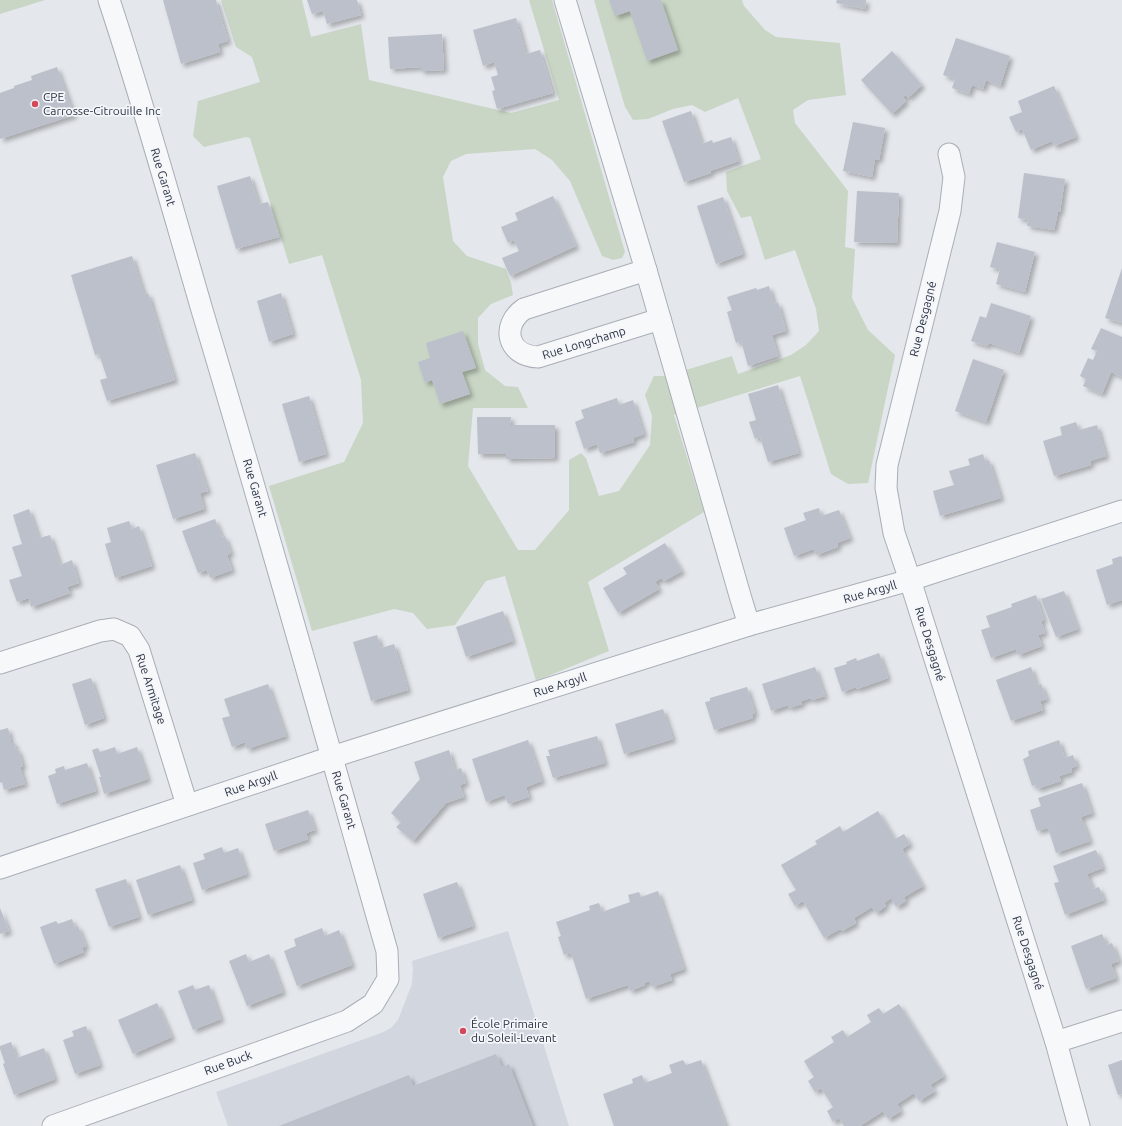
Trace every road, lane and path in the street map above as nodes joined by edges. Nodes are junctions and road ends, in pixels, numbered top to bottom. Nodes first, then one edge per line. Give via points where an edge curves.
1 (109, 0) edge
2 (565, 0) edge
3 (949, 154) dead end
4 (646, 270) junction
5 (660, 319) junction
6 (1122, 511) edge
7 (910, 580) junction
8 (749, 625) junction
9 (0, 663) edge
10 (332, 757) junction
11 (187, 806) junction
12 (0, 868) edge
13 (388, 979) joint
14 (1122, 1021) edge
15 (1056, 1042) junction
16 (53, 1126) edge
17 (1079, 1126) edge

1 - 10 street, Rue Garant via 230,401
2 - 4 street
3 - 7 street, Rue Desgagné via 954,177 950,212 887,465 886,488 894,533
4 - 5 street
4 - 5 street, Rue Longchamp via 524,309 512,321 510,337 518,350 530,357 538,357
5 - 8 street
6 - 7 street, Rue Argyll
7 - 8 street, Rue Argyll
7 - 15 street, Rue Desgagné
8 - 10 street, Rue Argyll
9 - 11 street, Rue Armitage via 100,631 114,629 130,636 139,650
10 - 11 street, Rue Argyll
10 - 13 street, Rue Garant via 387,951
11 - 12 street, Rue Argyll
13 - 16 street, Rue Buck via 373,1004 347,1021
14 - 15 street
15 - 17 street, Rue Desgagné

